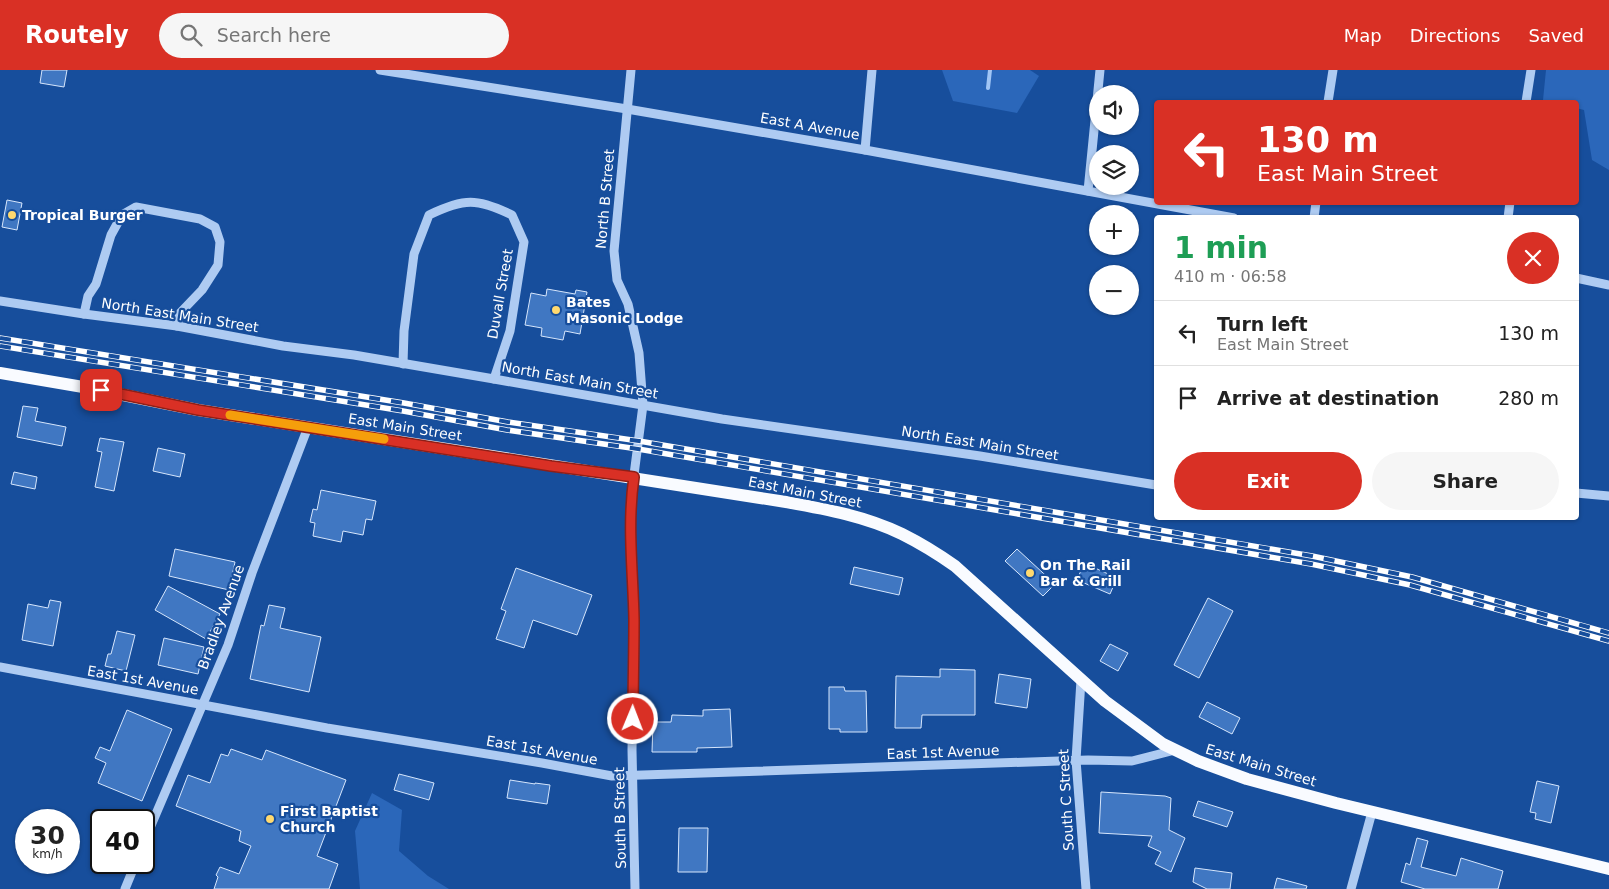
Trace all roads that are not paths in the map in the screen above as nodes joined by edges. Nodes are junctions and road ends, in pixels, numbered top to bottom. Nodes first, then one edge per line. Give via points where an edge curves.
1 (380, 70) edge
2 (631, 70) edge
3 (872, 70) edge
4 (1100, 70) edge
5 (1333, 70) edge
6 (1531, 70) edge
7 (1328, 100) edge
8 (1526, 100) edge
9 (627, 109) junction
10 (865, 150) junction
11 (1088, 191) junction
12 (1154, 203) edge
13 (1164, 205) edge
14 (1218, 215) edge
15 (1579, 279) edge
16 (1609, 285) edge
17 (0, 300) edge
18 (84, 314) junction
19 (177, 326) junction
20 (402, 364) junction
21 (0, 373) edge
22 (494, 379) junction
23 (643, 405) junction
24 (308, 427) junction
25 (634, 477) junction
26 (1154, 485) edge
27 (1579, 493) edge
28 (1609, 496) edge
29 (0, 667) edge
30 (1081, 680) junction
31 (202, 704) junction
32 (1175, 750) junction
33 (1076, 760) junction
34 (633, 776) junction
35 (1372, 812) junction
36 (155, 816) edge
37 (1609, 869) edge
38 (131, 874) edge
39 (125, 889) edge
40 (635, 889) edge
41 (1086, 889) edge
42 (1352, 889) edge

1 - 9 street, East A Avenue
2 - 9 street, North B Street
3 - 10 street
4 - 11 street
5 - 7 street
6 - 8 street
9 - 10 street, East A Avenue
9 - 23 street, North B Street via 614,251 617,280 628,304 637,343
10 - 11 street, East A Avenue
11 - 12 street, East A Avenue
13 - 14 street, East A Avenue
15 - 16 street
17 - 18 street, North East Main Street
18 - 19 street, North East Main Street
18 - 19 street via 111,235 122,215 136,207 200,219 215,227 220,242 218,265 202,290 180,314
19 - 20 street, North East Main Street
20 - 22 street, North East Main Street
20 - 22 street, Duvall Street via 414,254 429,215 450,205 470,201 512,214 524,242 510,331
21 - 24 main road, East Main Street
22 - 23 street, North East Main Street
23 - 25 street, North B Street
23 - 26 street, North East Main Street
24 - 25 main road, East Main Street
24 - 31 street, Bradley Avenue via 252,573 228,646
25 - 30 main road, East Main Street via 835,511 901,533 955,566
25 - 34 street, South B Street via 630,524 634,619
27 - 28 street
29 - 31 street, East 1st Avenue
30 - 32 main road, East Main Street via 1136,725
30 - 33 street, South C Street
31 - 34 street, East 1st Avenue via 612,776
31 - 36 street, Bradley Avenue
32 - 33 street, East 1st Avenue via 1132,760
32 - 35 main road, East Main Street via 1246,779
33 - 34 street, East 1st Avenue
33 - 41 street, South C Street
34 - 40 street, South B Street
35 - 37 main road, East Main Street
35 - 42 street
38 - 39 street

